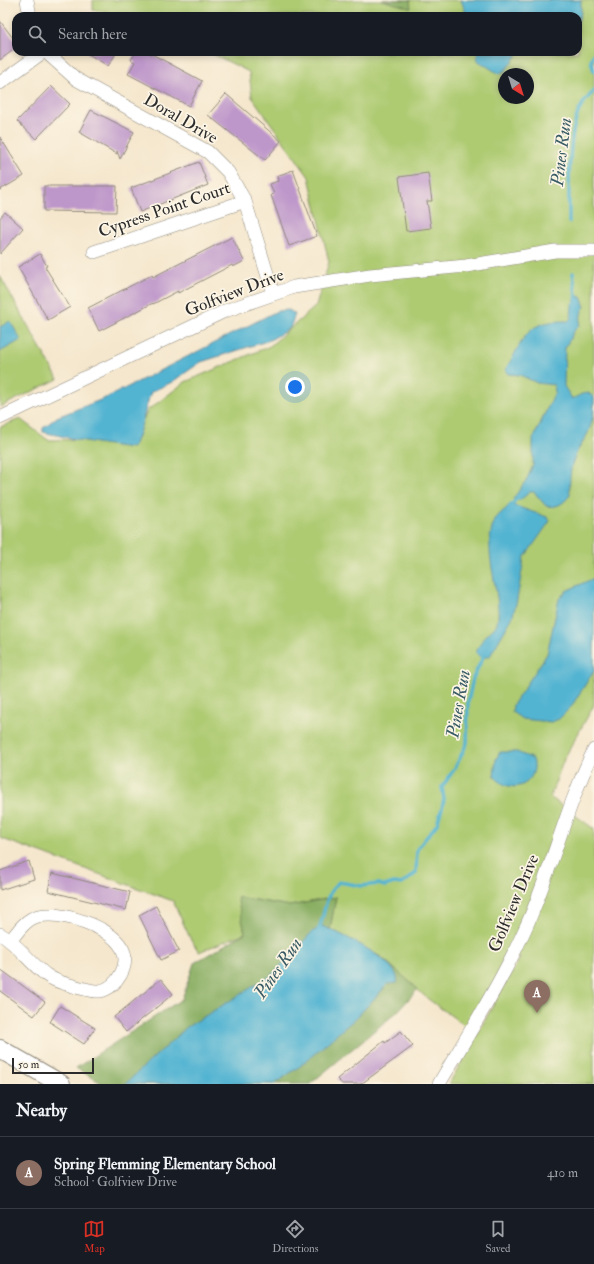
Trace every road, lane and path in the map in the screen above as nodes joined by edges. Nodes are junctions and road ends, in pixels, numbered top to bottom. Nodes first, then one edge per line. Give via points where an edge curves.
1 (27, 0) edge
2 (29, 12) edge
3 (37, 56) edge
4 (50, 56) edge
5 (0, 83) edge
6 (245, 200) junction
7 (594, 251) edge
8 (94, 252) dead end
9 (273, 293) junction
10 (0, 418) edge
11 (594, 750) edge
12 (6, 937) edge
13 (0, 1049) edge
14 (60, 1084) edge
15 (439, 1084) edge

1 - 2 street
3 - 5 street
4 - 6 street, Doral Drive via 76,79 208,152 228,172
6 - 8 street, Cypress Point Court
6 - 9 street, Doral Drive
7 - 9 street, Golfview Drive via 555,251 466,266 370,275 294,287
9 - 10 street, Golfview Drive via 225,311
11 - 15 street, Golfview Drive via 579,780 527,926
12 - 12 street via 46,975 70,985 100,991 119,978 126,963 123,950 115,939 102,929 70,918 52,915 37,917
13 - 14 street

